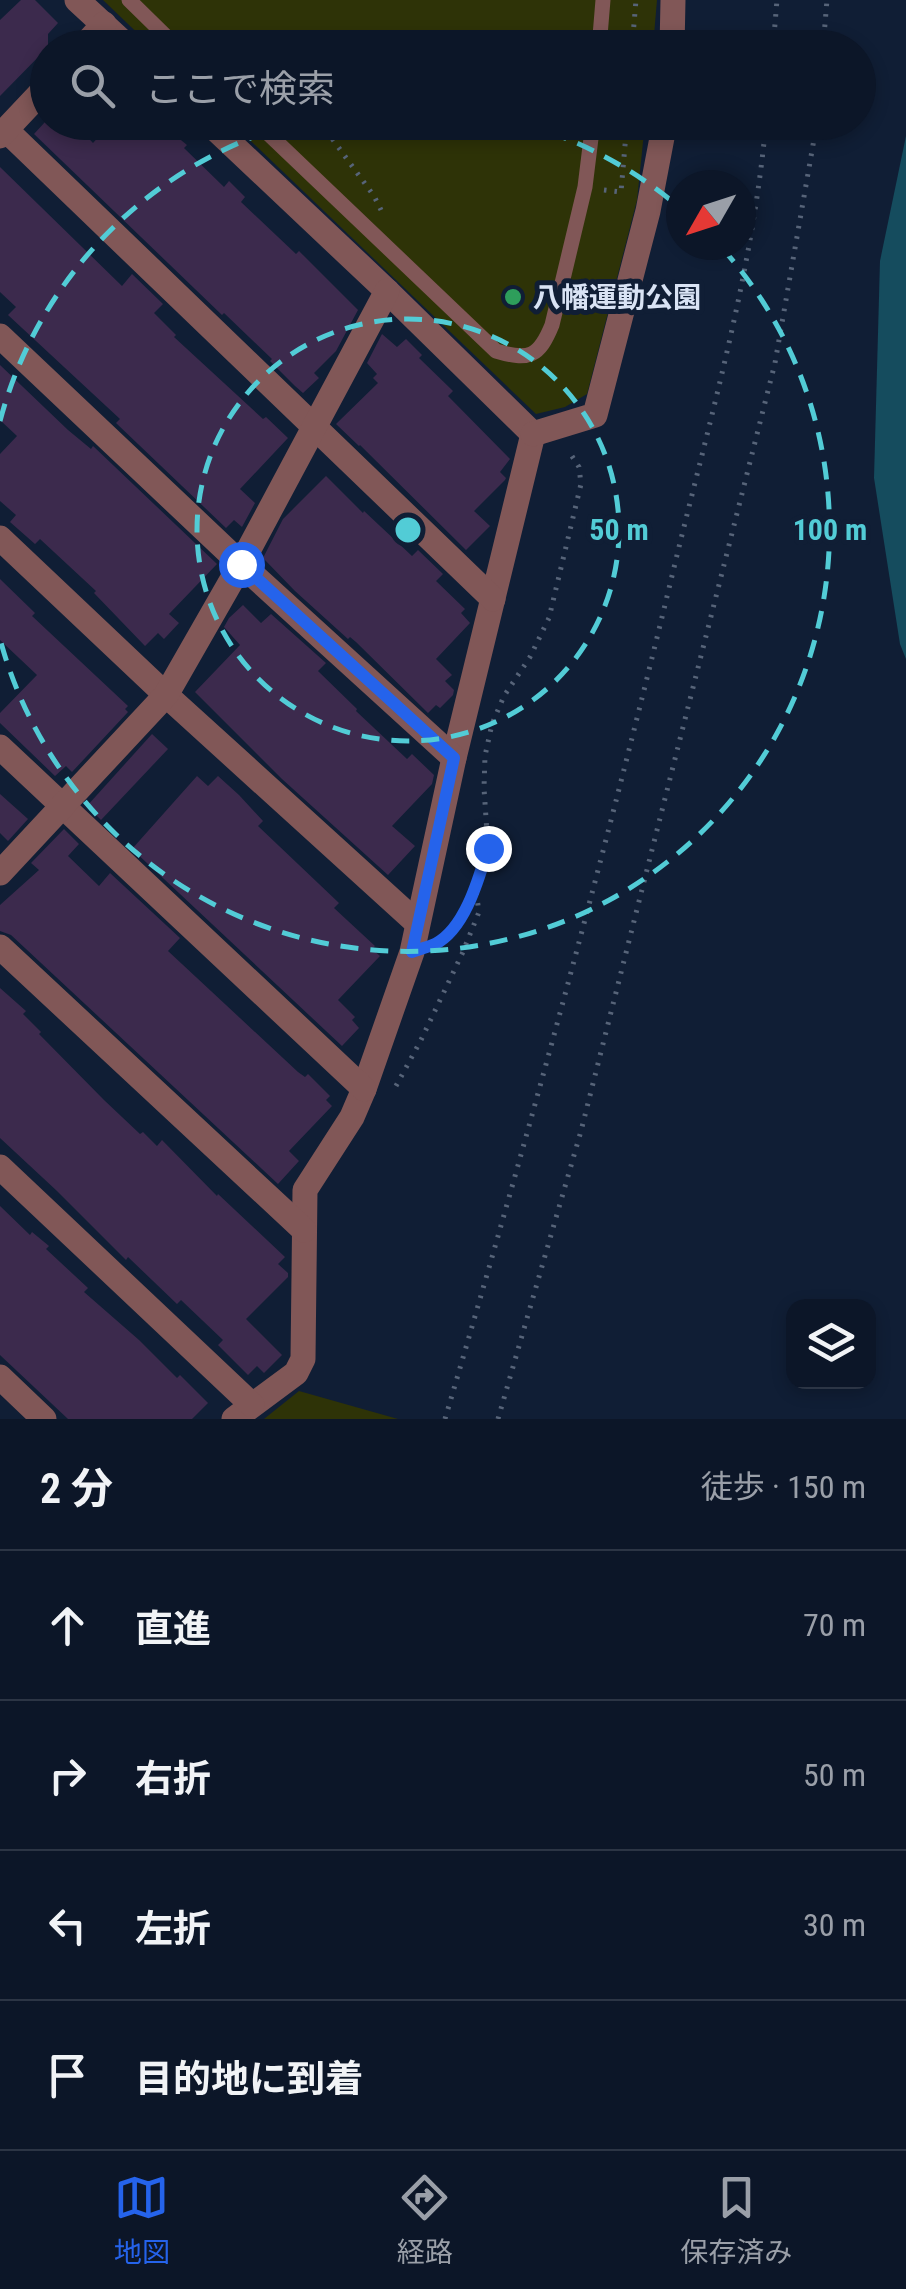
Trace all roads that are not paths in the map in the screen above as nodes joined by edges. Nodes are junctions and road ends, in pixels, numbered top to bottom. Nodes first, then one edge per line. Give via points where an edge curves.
1 (77, 0) edge
2 (129, 0) edge
3 (602, 0) edge
4 (673, 0) edge
5 (104, 24) junction
6 (98, 30) edge
7 (110, 30) edge
8 (160, 30) edge
9 (600, 30) edge
10 (672, 30) edge
11 (30, 104) edge
12 (3, 133) edge
13 (227, 140) edge
14 (275, 140) edge
15 (592, 140) edge
16 (662, 140) edge
17 (386, 290) junction
18 (463, 318) junction
19 (0, 336) edge
20 (440, 342) junction
21 (314, 428) junction
22 (540, 432) junction
23 (0, 538) edge
24 (241, 564) junction
25 (493, 598) junction
26 (166, 695) junction
27 (0, 747) edge
28 (454, 758) junction
29 (62, 806) junction
30 (0, 872) edge
31 (417, 923) junction
32 (0, 947) edge
33 (364, 1090) junction
34 (0, 1167) edge
35 (304, 1230) junction
36 (0, 1377) edge
37 (243, 1412) edge
38 (44, 1419) edge

1 - 5 street
2 - 8 lane
3 - 9 lane
4 - 10 street
5 - 6 street
5 - 7 street
11 - 12 street
12 - 21 street
13 - 17 street
14 - 18 lane
15 - 18 lane via 544,345 517,357 496,351
16 - 22 street via 595,415
17 - 20 street
17 - 21 street
18 - 20 lane
19 - 24 street
20 - 22 street
21 - 24 street
21 - 25 street
22 - 25 street
23 - 26 street
24 - 26 street
24 - 28 street
25 - 28 street
26 - 29 street
26 - 31 street
27 - 29 street
28 - 31 street
29 - 30 street
29 - 33 street
31 - 33 street
32 - 35 street
33 - 35 street via 305,1190
34 - 37 street
35 - 37 street via 303,1359 296,1373
36 - 38 street

